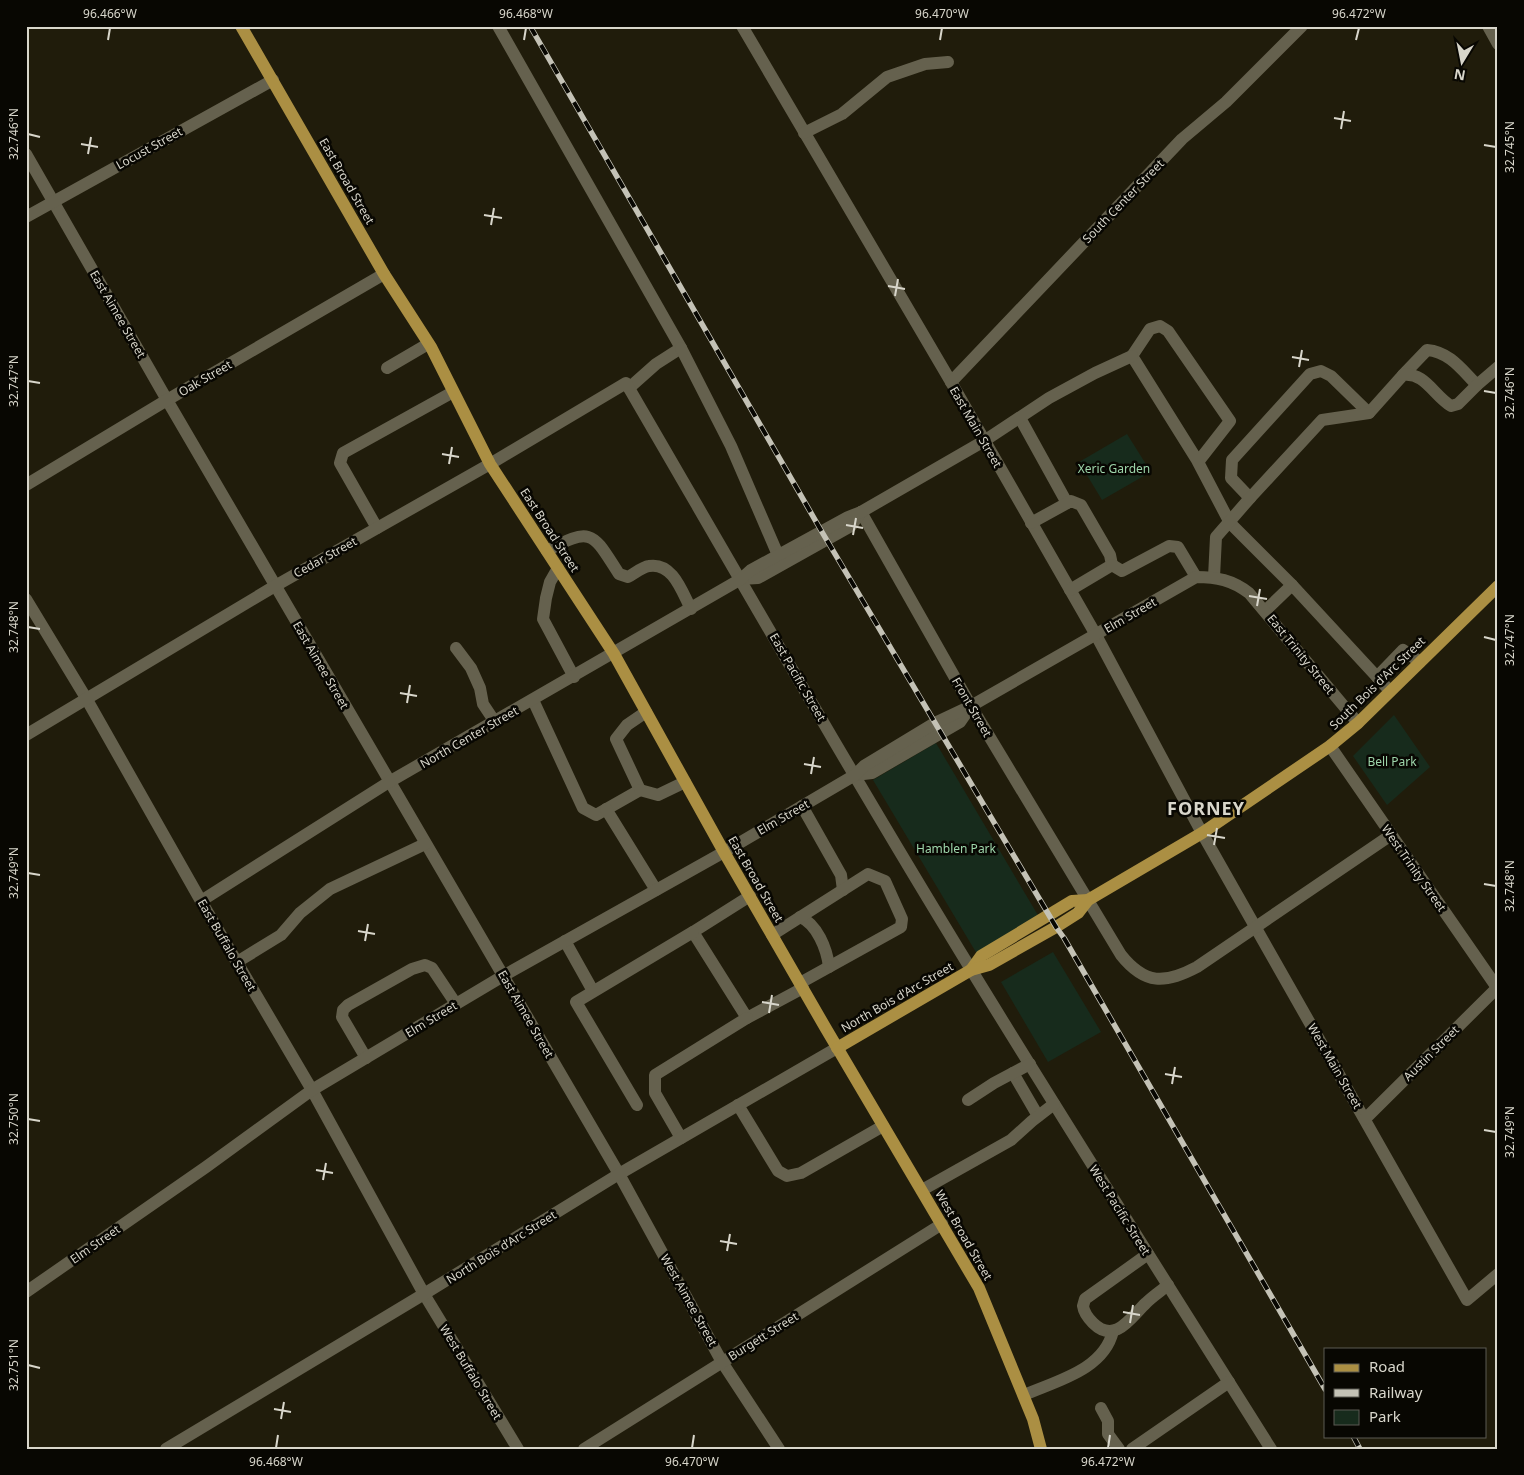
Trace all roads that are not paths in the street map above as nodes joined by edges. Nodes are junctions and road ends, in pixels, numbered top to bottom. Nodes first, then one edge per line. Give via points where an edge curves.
1 (241, 26) edge
2 (498, 26) edge
3 (742, 26) edge
4 (1302, 26) edge
5 (1488, 26) edge
6 (1498, 44) edge
7 (948, 62) dead end
8 (273, 80) junction
9 (804, 133) junction
10 (26, 154) edge
11 (54, 201) junction
12 (26, 217) edge
13 (384, 274) junction
14 (428, 344) junction
15 (681, 348) junction
16 (1132, 356) junction
17 (1498, 367) edge
18 (387, 368) dead end
19 (1403, 376) junction
20 (951, 382) junction
21 (627, 385) junction
22 (1477, 385) junction
23 (453, 392) junction
24 (167, 400) junction
25 (1369, 413) junction
26 (1020, 418) junction
27 (984, 441) junction
28 (1198, 462) junction
29 (490, 464) junction
30 (26, 485) edge
31 (1250, 498) junction
32 (1067, 503) junction
33 (861, 512) junction
34 (1031, 523) junction
35 (1230, 523) junction
36 (377, 528) junction
37 (825, 535) junction
38 (547, 552) junction
39 (778, 555) junction
40 (1112, 566) junction
41 (558, 568) junction
42 (1196, 577) junction
43 (1214, 577) junction
44 (741, 580) junction
45 (1292, 585) junction
46 (275, 586) junction
47 (1498, 586) edge
48 (1070, 590) junction
49 (26, 599) edge
50 (691, 609) junction
51 (1265, 611) junction
52 (1096, 635) junction
53 (456, 648) dead end
54 (614, 654) junction
55 (1420, 662) junction
56 (574, 677) junction
57 (1377, 677) junction
58 (1390, 691) junction
59 (86, 698) junction
60 (533, 700) junction
61 (971, 706) junction
62 (646, 712) junction
63 (495, 722) junction
64 (1358, 723) junction
65 (26, 734) edge
66 (1330, 746) junction
67 (855, 775) junction
68 (389, 782) junction
69 (685, 782) junction
70 (640, 790) junction
71 (802, 806) junction
72 (606, 809) junction
73 (1202, 833) junction
74 (1391, 835) junction
75 (425, 844) junction
76 (724, 852) junction
77 (656, 890) junction
78 (843, 890) junction
79 (750, 896) junction
80 (1088, 900) junction
81 (201, 901) junction
82 (1050, 915) joint
83 (800, 917) junction
84 (1056, 927) joint
85 (1256, 928) junction
86 (693, 932) junction
87 (772, 934) junction
88 (565, 941) junction
89 (237, 962) junction
90 (829, 967) junction
91 (972, 970) junction
92 (503, 976) junction
93 (801, 986) junction
94 (1497, 988) edge
95 (593, 991) junction
96 (456, 1004) junction
97 (747, 1018) junction
98 (837, 1048) junction
99 (366, 1058) junction
100 (1030, 1064) junction
101 (1013, 1073) junction
102 (312, 1090) junction
103 (968, 1100) dead end
104 (1054, 1104) junction
105 (637, 1105) dead end
106 (738, 1105) junction
107 (1038, 1116) junction
108 (1365, 1119) junction
109 (883, 1126) junction
110 (681, 1138) junction
111 (619, 1174) junction
112 (922, 1190) junction
113 (942, 1224) junction
114 (1148, 1254) junction
115 (1498, 1274) edge
116 (1168, 1285) junction
117 (26, 1292) edge
118 (424, 1294) junction
119 (1114, 1331) junction
120 (722, 1362) junction
121 (1229, 1382) junction
122 (1024, 1395) junction
123 (1101, 1408) dead end
124 (166, 1449) edge
125 (518, 1449) edge
126 (584, 1449) edge
127 (779, 1449) edge
128 (1042, 1449) edge
129 (1119, 1449) edge
130 (1132, 1449) edge
131 (1271, 1449) edge

1 - 8 main road, East Broad Street
2 - 15 street
3 - 9 street, East Main Street
4 - 20 street, South Center Street via 1226,102 1182,139
5 - 6 street
7 - 9 street via 925,64 887,77 842,114
8 - 11 street, Locust Street
8 - 13 main road, East Broad Street
9 - 20 street, East Main Street
10 - 11 street, East Aimee Street
11 - 12 street, Locust Street
11 - 24 street, East Aimee Street
13 - 14 main road, East Broad Street
13 - 24 street, Oak Street
14 - 18 street
14 - 23 main road, East Broad Street
15 - 21 street, Cedar Street
15 - 39 street via 732,446
16 - 26 street via 1057,394
16 - 28 street
16 - 28 street via 1150,329 1160,326 1168,331 1230,422
17 - 22 street
19 - 22 street via 1412,374 1419,377 1451,406 1458,404
19 - 22 street via 1427,350 1438,351 1448,356
19 - 25 street
20 - 27 street, East Main Street
21 - 29 street, Cedar Street
21 - 44 street, East Pacific Street
23 - 29 main road, East Broad Street
23 - 36 street via 344,453 340,463
24 - 30 street, Oak Street
24 - 46 street, East Aimee Street
25 - 31 street via 1322,420
25 - 31 street via 1331,376 1321,371 1310,374 1232,460 1231,478
26 - 27 street
26 - 32 street
27 - 33 street
27 - 34 street, East Main Street
28 - 35 street
29 - 36 street, Cedar Street
29 - 38 main road, East Broad Street
31 - 35 street
32 - 34 street
32 - 40 street via 1071,501 1081,506 1110,555
33 - 37 street via 848,517
33 - 61 street, Front Street
34 - 48 street, East Main Street
35 - 43 street via 1216,537
35 - 45 street
36 - 46 street, Cedar Street
37 - 39 street, North Center Street
37 - 44 street, North Center Street via 758,578
38 - 41 main road, East Broad Street
38 - 50 street via 584,535 598,543 618,574 628,577 648,566 659,566 671,572
39 - 44 street, North Center Street via 751,570
40 - 42 street via 1122,571 1169,546 1178,547
40 - 48 street
41 - 54 main road, East Broad Street
41 - 56 street via 550,582 544,619
42 - 43 street
42 - 52 street, Elm Street
43 - 51 street, East Trinity Street via 1240,586
44 - 50 street, North Center Street
44 - 67 street, East Pacific Street
45 - 51 street
45 - 57 street
46 - 59 street, Cedar Street
46 - 68 street, East Aimee Street
47 - 55 main road, South Bois d'Arc Street
48 - 52 street, East Main Street
49 - 59 street, East Buffalo Street
50 - 54 street, North Center Street
51 - 64 street, East Trinity Street
52 - 61 street, Elm Street
52 - 73 street, East Main Street
53 - 63 street via 472,668 483,704
54 - 56 street, North Center Street
54 - 62 main road, East Broad Street
55 - 57 street via 1403,650
55 - 58 main road, South Bois d'Arc Street
56 - 60 street, North Center Street
57 - 58 street
58 - 64 main road, South Bois d'Arc Street
59 - 65 street, Cedar Street
59 - 81 street, East Buffalo Street
60 - 63 street, North Center Street
60 - 72 street via 583,808 596,815
61 - 67 street, Elm Street via 927,727
61 - 80 street, Front Street
62 - 69 main road, East Broad Street
62 - 70 street via 627,725 616,739
63 - 68 street, North Center Street
64 - 66 main road, South Bois d'Arc Street
66 - 73 main road, South Bois d'Arc Street
66 - 74 street, West Trinity Street
67 - 71 street, Elm Street
67 - 91 street, East Pacific Street
68 - 75 street, East Aimee Street
68 - 81 street, North Center Street
69 - 70 street via 658,795
69 - 76 main road, East Broad Street
70 - 72 street
71 - 76 street, Elm Street
71 - 78 street via 841,875
72 - 77 street
73 - 80 main road, South Bois d'Arc Street
73 - 85 street, West Main Street
74 - 85 street, Front Street
74 - 94 street, West Trinity Street
75 - 89 street via 330,889 300,913 281,935
75 - 92 street, East Aimee Street
76 - 77 street, Elm Street
76 - 79 main road, East Broad Street
77 - 88 street, Elm Street
78 - 83 street
78 - 90 street via 868,874 884,881 902,919 901,927
79 - 86 street
79 - 87 main road, East Broad Street
80 - 82 main road, South Bois d'Arc Street via 1072,901
80 - 84 main road, South Bois d'Arc Street via 1078,913
80 - 85 street, Front Street via 1125,960 1140,974 1151,978 1166,980 1180,976
81 - 89 street, East Buffalo Street
82 - 91 main road, North Bois d'Arc Street via 981,956
83 - 87 street
83 - 90 street via 809,921 814,929 827,952
84 - 91 main road, North Bois d'Arc Street via 989,965
85 - 108 street, West Main Street
86 - 95 street
86 - 97 street
87 - 93 main road, East Broad Street
88 - 92 street, Elm Street
88 - 95 street
89 - 102 street, East Buffalo Street
90 - 93 street
91 - 98 main road, North Bois d'Arc Street
91 - 100 street, West Pacific Street
92 - 96 street, Elm Street
92 - 111 street, East Aimee Street
93 - 97 street
93 - 98 main road, East Broad Street
94 - 108 street, Austin Street
95 - 105 street via 576,1002
96 - 99 street, Elm Street
96 - 99 street via 432,968 426,965 412,969 348,1005 342,1017
97 - 110 street via 654,1075 655,1094
98 - 106 street, North Bois d’Arc Street
98 - 109 main road, West Broad Street
99 - 102 street, Elm Street
100 - 101 street
100 - 104 street, West Pacific Street
101 - 103 street
101 - 107 street
102 - 117 street, Elm Street
102 - 118 street, East Buffalo Street
104 - 107 street
104 - 114 street, West Pacific Street
106 - 109 street via 778,1171 787,1176 801,1173
106 - 110 street, North Bois d’Arc Street
107 - 112 street via 1012,1140
108 - 115 street, West Main Street via 1468,1300
109 - 112 main road, West Broad Street
110 - 111 street, North Bois d’Arc Street
111 - 118 street, North Bois d’Arc Street
111 - 120 street, West Aimee Street
112 - 113 main road, West Broad Street
113 - 120 street, Burgett Street
113 - 122 main road, West Broad Street via 979,1288
114 - 116 street, West Pacific Street
114 - 119 street via 1085,1299 1083,1306 1088,1318 1102,1330
116 - 119 street via 1124,1326
116 - 121 street, West Pacific Street
118 - 124 street, North Bois d’Arc Street
118 - 125 street, West Buffalo Street
119 - 122 street via 1109,1346 1093,1362
120 - 126 street, Burgett Street
120 - 127 street, West Aimee Street
121 - 130 street
121 - 131 street, West Pacific Street
122 - 128 main road, West Broad Street
123 - 129 street via 1108,1422 1108,1434

